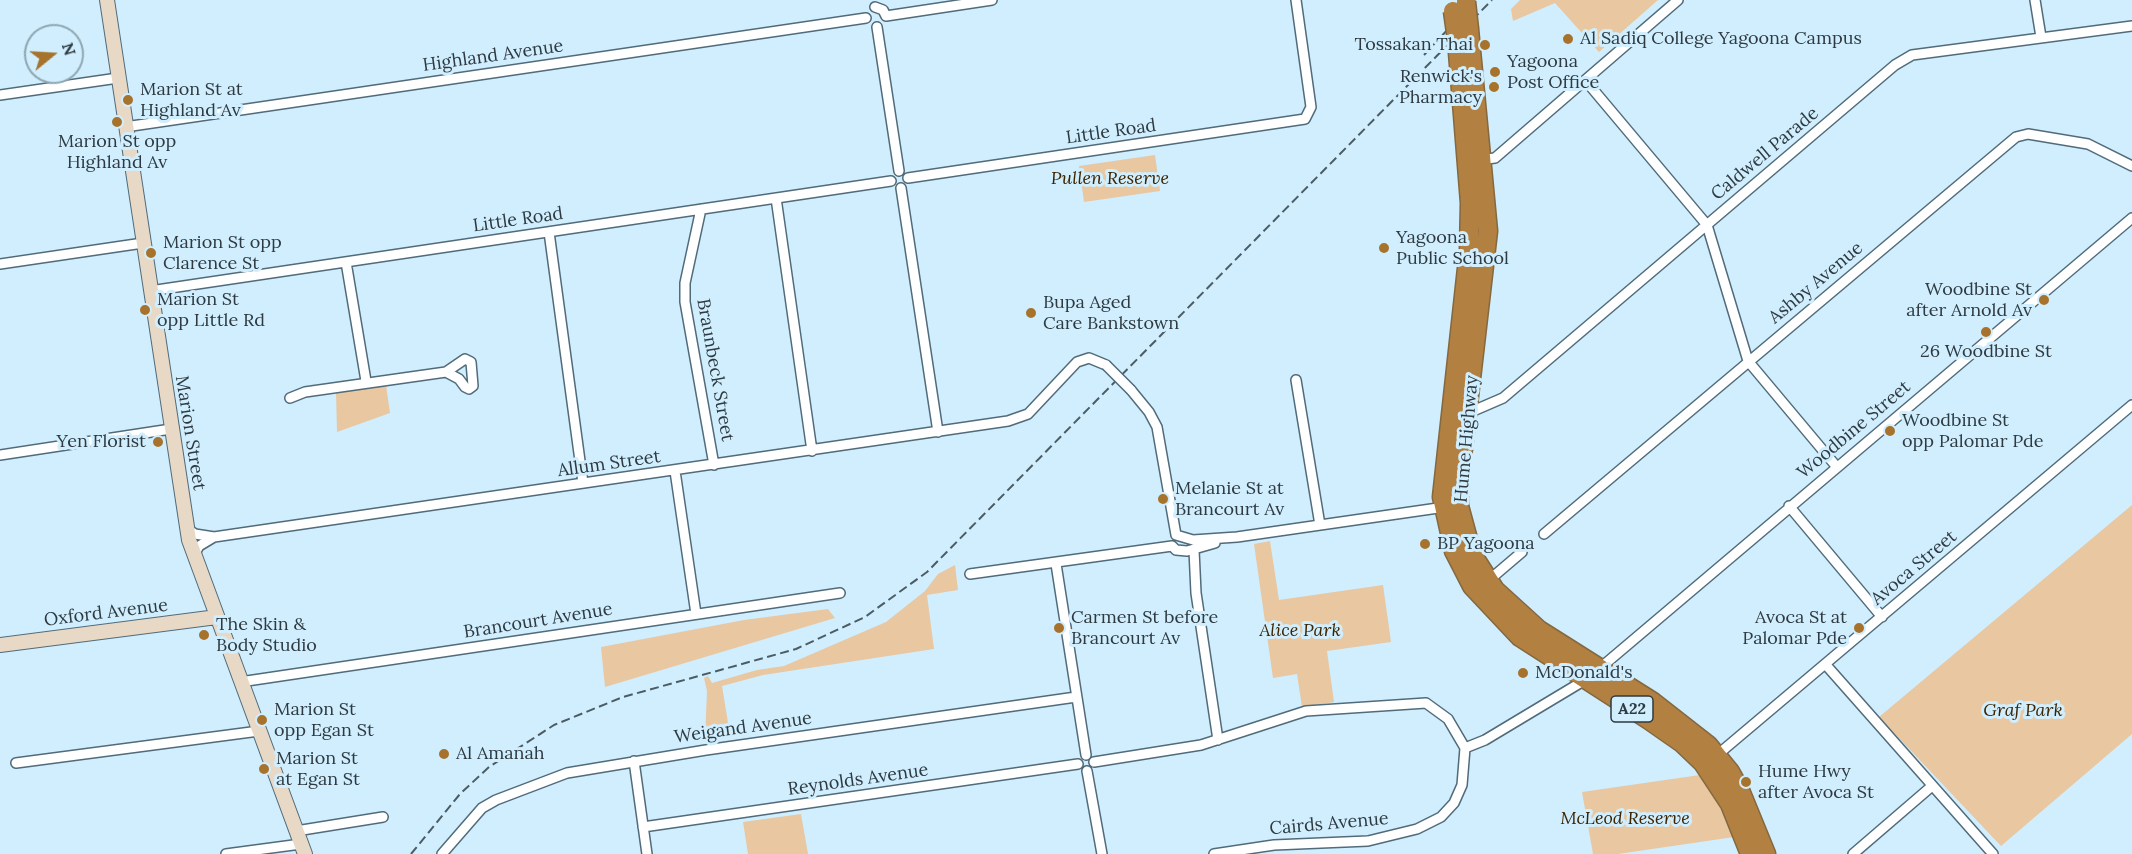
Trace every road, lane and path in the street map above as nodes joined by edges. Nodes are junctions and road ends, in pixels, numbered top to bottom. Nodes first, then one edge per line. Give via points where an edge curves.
1 (107, 0) edge
2 (992, 0) edge
3 (1296, 0) edge
4 (1678, 0) edge
5 (2035, 0) edge
6 (1459, 3) edge
7 (874, 4) edge
8 (886, 16) junction
9 (866, 18) junction
10 (2132, 26) edge
11 (877, 27) junction
12 (2041, 37) junction
13 (118, 78) junction
14 (1586, 81) junction
15 (0, 95) edge
16 (125, 127) junction
17 (1475, 161) junction
18 (2132, 166) edge
19 (899, 171) junction
20 (908, 178) junction
21 (891, 181) junction
22 (901, 188) junction
23 (776, 198) junction
24 (701, 209) junction
25 (2132, 218) edge
26 (1707, 225) junction
27 (549, 232) junction
28 (143, 243) junction
29 (346, 262) junction
30 (0, 264) edge
31 (150, 291) junction
32 (1748, 362) junction
33 (446, 372) dead end
34 (1296, 380) dead end
35 (366, 381) junction
36 (290, 398) dead end
37 (2132, 405) edge
38 (1466, 414) junction
39 (171, 429) junction
40 (938, 432) junction
41 (812, 451) junction
42 (0, 455) edge
43 (714, 465) junction
44 (1836, 466) junction
45 (675, 471) junction
46 (583, 483) junction
47 (1451, 506) junction
48 (1789, 506) junction
49 (1320, 525) junction
50 (186, 528) junction
51 (1544, 534) dead end
52 (214, 537) junction
53 (1237, 537) junction
54 (1180, 538) junction
55 (1176, 548) junction
56 (1194, 550) junction
57 (1522, 552) dead end
58 (194, 555) junction
59 (1056, 564) junction
60 (970, 574) dead end
61 (1488, 581) junction
62 (840, 593) dead end
63 (696, 614) junction
64 (217, 617) junction
65 (1882, 617) junction
66 (0, 645) edge
67 (1826, 665) junction
68 (1592, 674) junction
69 (240, 682) junction
70 (1076, 697) junction
71 (259, 731) junction
72 (1218, 740) junction
73 (1465, 748) junction
74 (1086, 755) junction
75 (1716, 756) junction
76 (634, 761) junction
77 (1094, 762) junction
78 (16, 763) dead end
79 (1078, 764) junction
80 (1088, 771) junction
81 (1932, 786) junction
82 (383, 817) dead end
83 (643, 827) junction
84 (296, 831) junction
85 (303, 849) edge
86 (226, 854) edge
87 (442, 854) edge
88 (647, 854) edge
89 (1102, 854) edge
90 (1214, 854) edge
91 (1750, 854) edge
92 (1766, 854) edge
93 (1853, 854) edge
94 (1994, 854) edge

1 - 13 main road, Marion Street
2 - 8 street
3 - 20 street, Little Road via 1311,107 1308,116 1300,121
4 - 14 street
5 - 12 street
6 - 17 highway, Hume Highway / A22, bridge
7 - 8 street
7 - 9 street
8 - 11 street via 885,22
9 - 11 street
9 - 16 street, Highland Avenue
10 - 12 street, Caldwell Parade
11 - 19 street
12 - 26 street, Caldwell Parade via 1912,55 1895,65
13 - 15 street
13 - 16 main road, Marion Street
14 - 17 street via 1495,158
14 - 26 street
16 - 28 main road, Marion Street
17 - 38 highway, Hume Highway / A22 via 1487,246
17 - 47 highway, Hume Highway / A22 via 1445,462
18 - 32 street, Ashby Avenue via 2088,144 2028,134 2016,137
19 - 20 street
19 - 21 street
20 - 22 street
21 - 22 street
21 - 23 street, Little Road
22 - 40 street
23 - 24 street, Little Road
23 - 41 street
24 - 27 street, Little Road
24 - 43 street, Braunbeck Street via 685,283 685,302
25 - 44 street, Woodbine Street
26 - 32 street
26 - 38 street, Caldwell Parade via 1503,398
27 - 29 street, Little Road
27 - 46 street
28 - 30 street
28 - 31 main road, Marion Street
29 - 31 street, Little Road
29 - 35 street
31 - 39 main road, Marion Street
32 - 44 street
32 - 51 street, Ashby Avenue
33 - 35 street
34 - 49 street
35 - 36 street
37 - 65 street, Avoca Street
38 - 47 highway, Hume Highway / A22
39 - 42 street
39 - 50 main road, Marion Street
40 - 41 street, Allum Street
40 - 54 street, Allum Street, bridge via 1028,414 1077,362 1089,358 1106,365 1131,390 1157,427
41 - 43 street, Allum Street
43 - 45 street, Allum Street
44 - 48 street, Woodbine Street
45 - 46 street, Allum Street
45 - 63 street
46 - 52 street, Allum Street
47 - 49 street
47 - 61 highway, Hume Highway / A22
47 - 68 highway, Hume Highway / A22 via 1454,551 1478,594 1520,637
48 - 65 street
48 - 68 street, Woodbine Street
49 - 53 street
50 - 52 street, Allum Street
50 - 58 main road, Marion Street
52 - 58 street via 199,546
53 - 54 street
53 - 56 street
54 - 55 street via 1171,540
55 - 56 street
55 - 59 street
56 - 72 street
57 - 61 street
58 - 64 main road, Marion Street
59 - 60 street
59 - 70 street
61 - 68 highway, Hume Highway / A22
62 - 63 street, Brancourt Avenue
63 - 69 street, Brancourt Avenue
64 - 66 main road, Oxford Avenue
64 - 69 main road, Marion Street
65 - 67 street, Avoca Street
67 - 75 street, Avoca Street
67 - 81 street
68 - 73 street, Woodbine Street via 1485,740
68 - 75 highway, Hume Highway / A22 via 1653,702
68 - 91 highway, Hume Highway / A22 via 1703,763 1730,804
69 - 71 main road, Marion Street
70 - 74 street
70 - 76 street, Weigand Avenue
71 - 78 street
71 - 84 main road, Marion Street
72 - 73 street via 1306,711 1426,704 1448,719
72 - 77 street
73 - 90 street, Cairds Avenue via 1462,785 1454,803 1441,817 1424,826 1368,841 1274,845
74 - 77 street
74 - 79 street
75 - 92 highway, Hume Highway / A22 via 1739,788
76 - 83 street
76 - 87 street, Weigand Avenue via 567,773 496,800 482,808
77 - 80 street
79 - 80 street
79 - 83 street, Reynolds Avenue
80 - 89 street
81 - 93 street
81 - 94 street
82 - 84 street
83 - 88 street
84 - 85 main road, Marion Street
85 - 86 street

